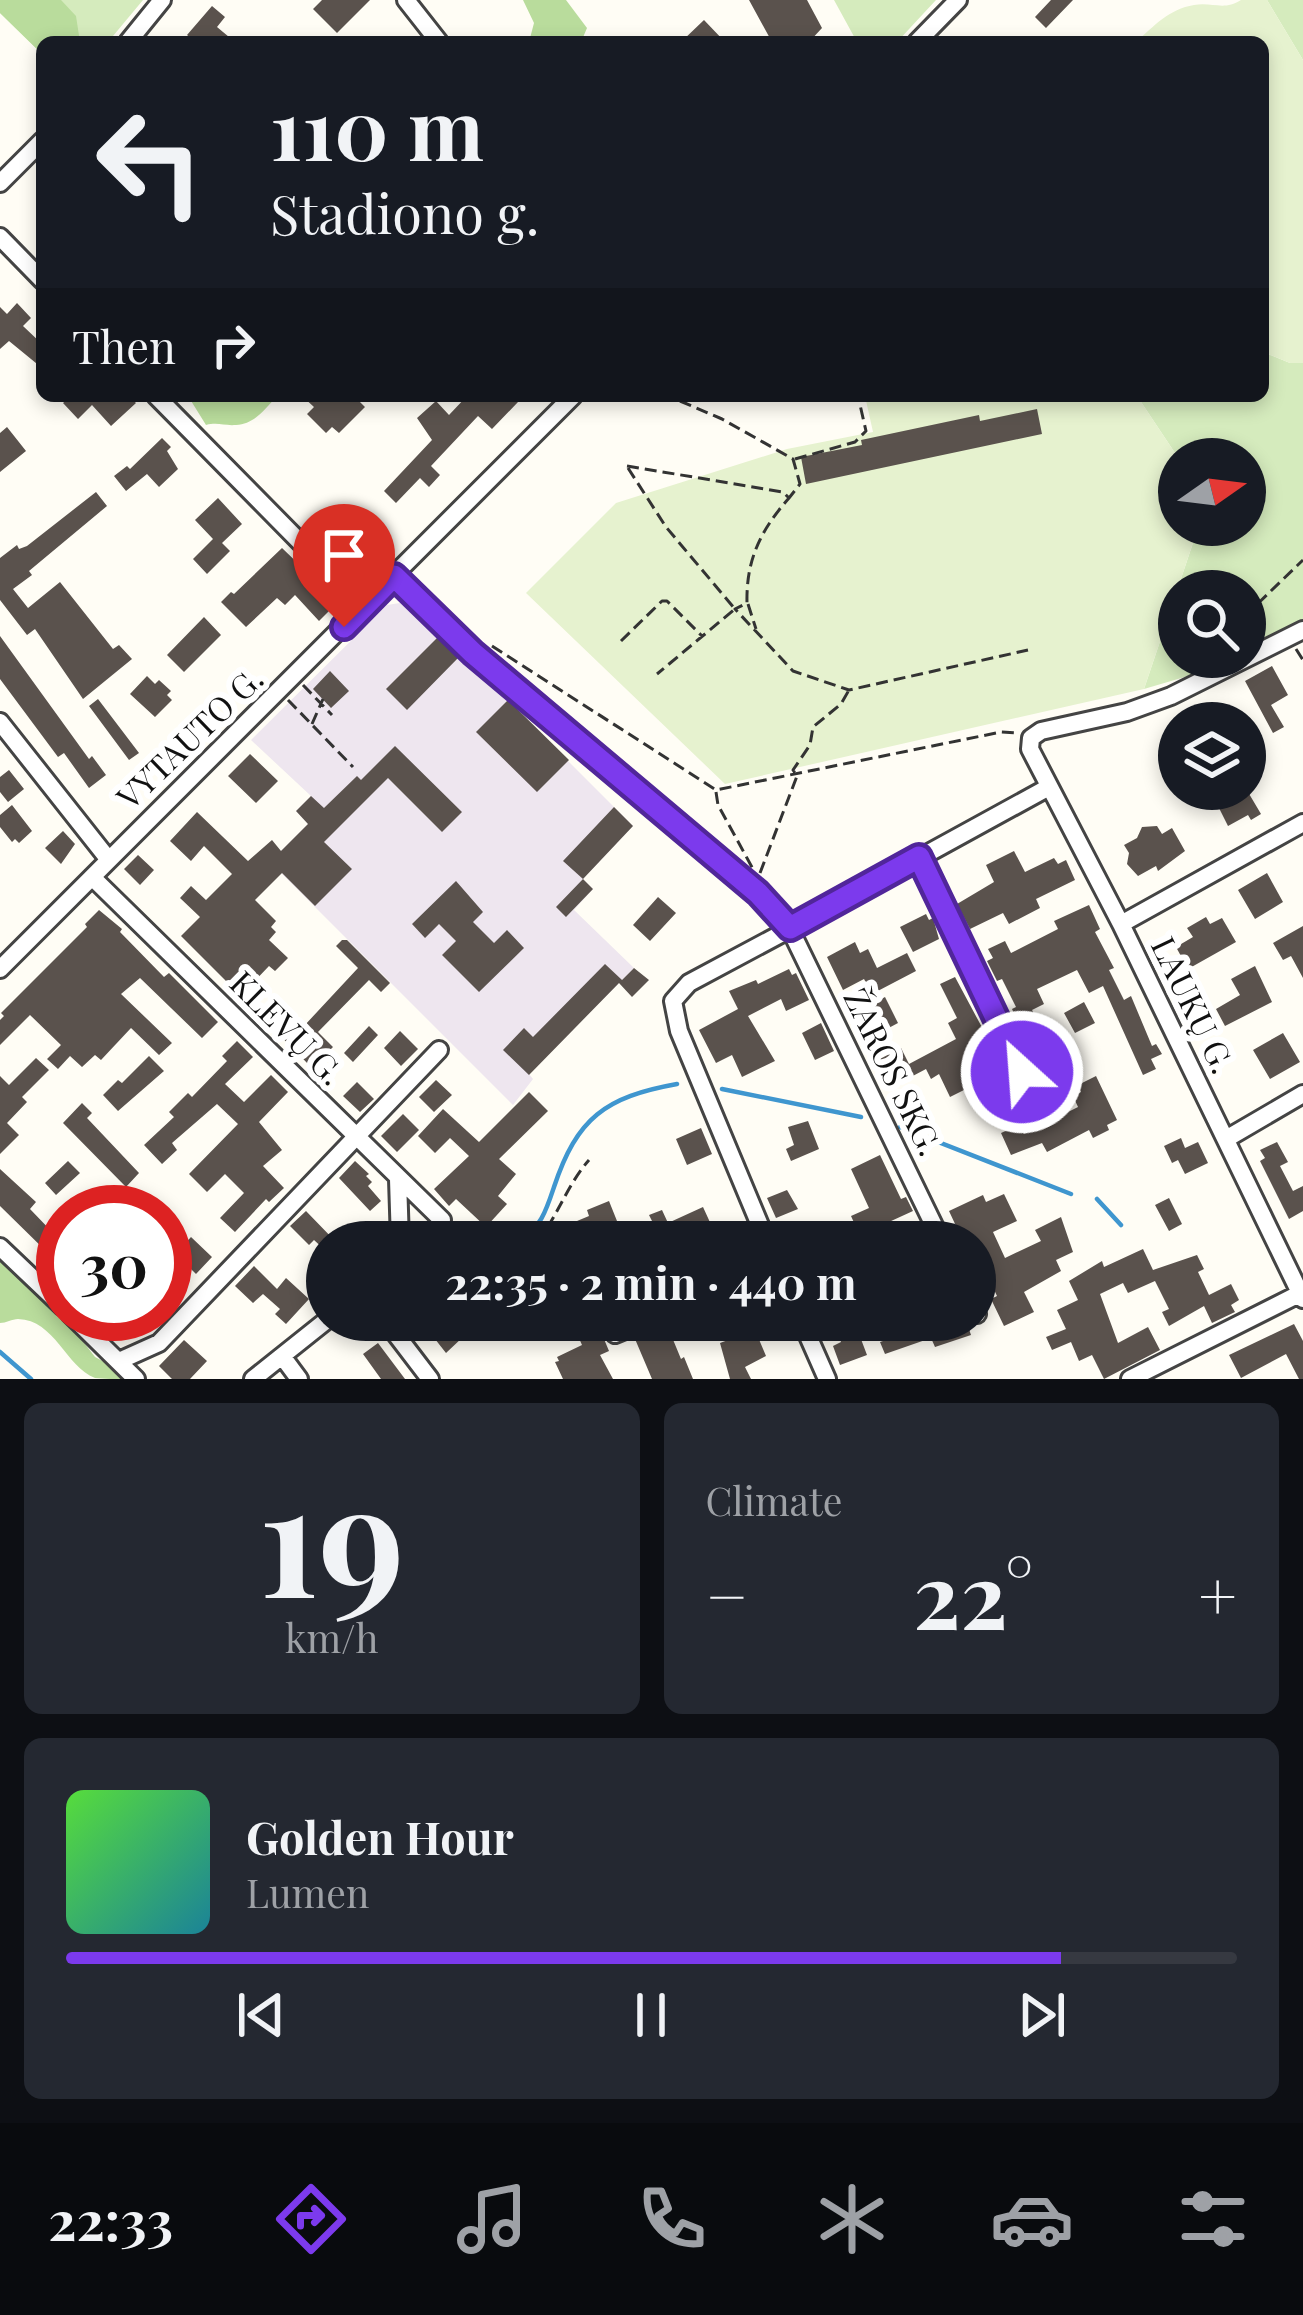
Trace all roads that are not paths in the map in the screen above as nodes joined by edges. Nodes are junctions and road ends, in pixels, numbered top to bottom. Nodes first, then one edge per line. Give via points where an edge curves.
1 (162, 0) edge
2 (406, 0) edge
3 (958, 0) edge
4 (133, 36) edge
5 (434, 36) edge
6 (923, 36) edge
7 (36, 147) edge
8 (0, 183) edge
9 (0, 237) edge
10 (36, 274) edge
11 (162, 402) edge
12 (567, 402) edge
13 (394, 576) junction
14 (364, 607) junction
15 (1303, 630) edge
16 (0, 722) edge
17 (1049, 787) junction
18 (1303, 823) edge
19 (919, 857) junction
20 (109, 860) junction
21 (92, 877) junction
22 (1121, 924) junction
23 (790, 928) junction
24 (0, 970) edge
25 (439, 1050) dead end
26 (1022, 1072) dead end
27 (1303, 1094) edge
28 (356, 1138) junction
29 (1226, 1139) junction
30 (398, 1179) junction
31 (442, 1220) dead end
32 (399, 1221) edge
33 (758, 1221) edge
34 (932, 1221) edge
35 (0, 1246) edge
36 (36, 1281) edge
37 (1302, 1294) edge
38 (306, 1337) edge
39 (98, 1341) edge
40 (401, 1341) edge
41 (810, 1341) edge
42 (282, 1356) junction
43 (119, 1361) junction
44 (136, 1379) edge
45 (253, 1379) edge
46 (299, 1379) edge
47 (430, 1379) edge
48 (827, 1379) edge
49 (1130, 1379) edge

1 - 4 street
2 - 5 street
3 - 6 street
7 - 8 street
9 - 10 street
11 - 14 street
12 - 13 street, VYTAUTO G.
13 - 14 street, VYTAUTO G.
13 - 23 street, ŽAROS SKG.
14 - 20 street, VYTAUTO G.
15 - 17 street, LAUKŲ G. via 1171,696 1041,731 1030,749
16 - 20 street
17 - 19 street
17 - 22 street, LAUKŲ G.
18 - 22 street
19 - 23 street
19 - 26 street
20 - 21 street, VYTAUTO G.
21 - 24 street, VYTAUTO G.
21 - 28 street, KLEVŲ G.
22 - 29 street, LAUKŲ G.
23 - 33 street via 689,983 673,1001
23 - 34 street, ŽAROS SKG.
25 - 28 street
27 - 29 street
28 - 30 street, KLEVŲ G.
28 - 43 street via 159,1343
29 - 37 street, LAUKŲ G.
30 - 31 street, KLEVŲ G.
30 - 32 street
35 - 36 street
37 - 49 street
38 - 42 street
39 - 43 street
40 - 47 street
41 - 48 street
42 - 45 street
42 - 46 street
43 - 44 street

